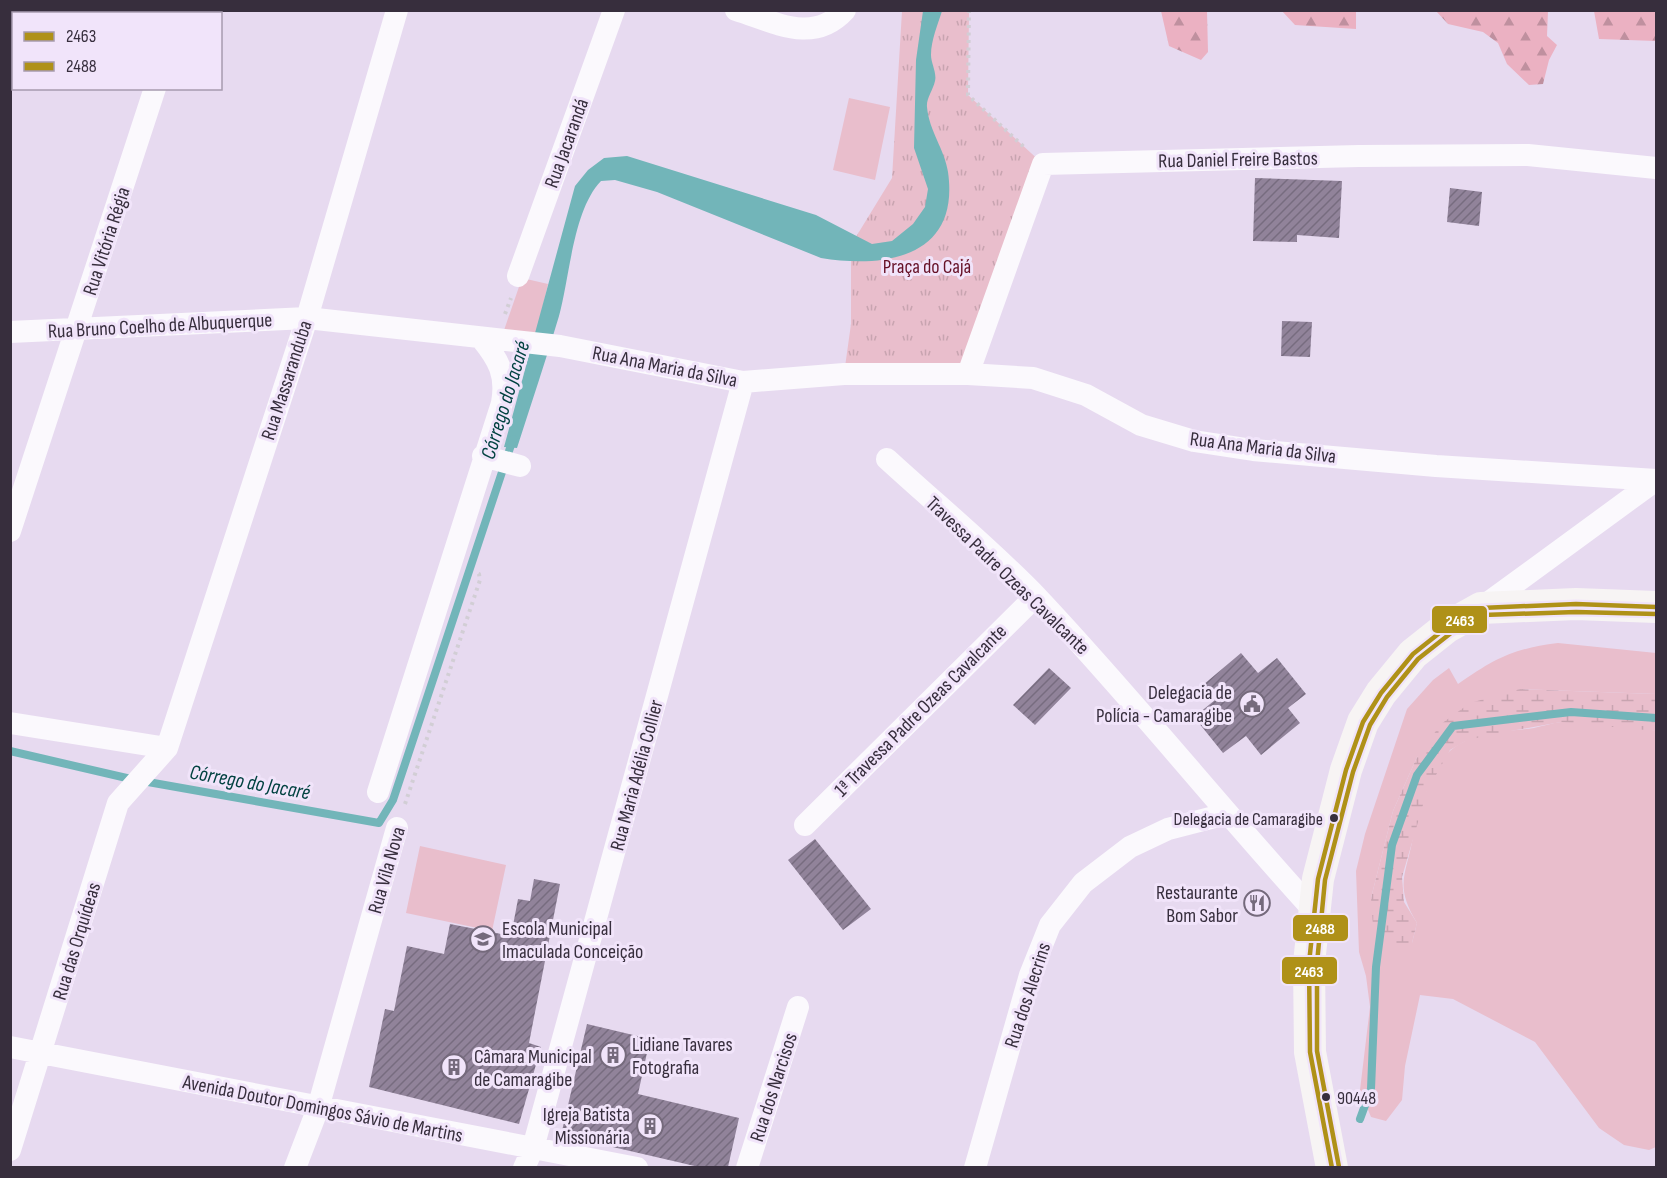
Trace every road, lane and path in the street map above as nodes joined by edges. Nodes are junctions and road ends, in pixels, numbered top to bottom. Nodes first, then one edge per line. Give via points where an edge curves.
1 (397, 10) edge
2 (614, 10) edge
3 (736, 10) edge
4 (845, 10) edge
5 (969, 10) edge
6 (154, 90) edge
7 (1043, 164) junction
8 (1656, 168) edge
9 (518, 276) dead end
10 (307, 318) junction
11 (77, 328) junction
12 (10, 332) edge
13 (489, 339) junction
14 (560, 346) joint
15 (968, 374) junction
16 (742, 382) junction
17 (486, 457) junction
18 (887, 459) dead end
19 (518, 465) dead end
20 (1656, 480) edge
21 (10, 531) edge
22 (479, 574) dead end
23 (1036, 596) junction
24 (1656, 607) edge
25 (1481, 608) junction
26 (10, 723) edge
27 (165, 752) junction
28 (378, 792) dead end
29 (1226, 814) junction
30 (805, 825) dead end
31 (397, 828) joint
32 (1315, 912) junction
33 (798, 1007) dead end
34 (10, 1047) edge
35 (42, 1053) junction
36 (318, 1108) junction
37 (10, 1150) edge
38 (529, 1158) edge
39 (295, 1167) edge
40 (637, 1167) edge
41 (747, 1167) edge
42 (975, 1167) edge
43 (1332, 1167) edge

1 - 10 street, Rua Massaranduba
2 - 9 street, Rua Jacarandá
3 - 4 street via 807,31 833,23
5 - 7 path via 968,95
6 - 11 street, Rua Vitória Régia
7 - 8 street, Rua Daniel Freire Bastos via 1528,155
7 - 15 street
10 - 11 street, Rua Bruno Coelho de Albuquerque
10 - 13 street, Rua Bruno Coelho de Albuquerque
10 - 27 street, Rua Massaranduba
11 - 12 street, Rua Bruno Coelho de Albuquerque
11 - 21 street, Rua Vitória Régia
13 - 14 street, Rua Bruno Coelho de Albuquerque
13 - 17 street via 503,370 505,388
14 - 16 street, Rua Ana Maria da Silva
15 - 16 street, Rua Ana Maria da Silva via 844,374
15 - 20 street, Rua Ana Maria da Silva via 1033,378 1086,395 1141,425 1194,441 1425,465
16 - 38 street, Rua Maria Adélia Collier
17 - 19 street
17 - 28 street
18 - 23 street, Travessa Padre Ozeas Cavalcante
20 - 25 street
22 - 31 path, Rua Vila Nova
23 - 29 street, Travessa Padre Ozeas Cavalcante via 1133,701
23 - 30 street, 1ª Travessa Padre Ozeas Cavalcante
24 - 25 street via 1576,604
25 - 32 street via 1447,627 1413,654 1363,722 1333,816 1318,879
26 - 27 street
27 - 35 street, Rua das Orquídeas via 118,803
29 - 32 street, Travessa Padre Ozeas Cavalcante
29 - 42 street, Rua dos Alecrins via 1168,829 1130,847 1083,883 1050,925 1030,975
31 - 36 street, Rua Vila Nova
32 - 43 street via 1310,963 1310,1052
33 - 41 street, Rua dos Narcisos
34 - 35 street, Avenida Doutor Domingos Sávio de Martins
35 - 36 street, Avenida Doutor Domingos Sávio de Martins
35 - 37 street, Rua das Orquídeas
36 - 38 street, Avenida Doutor Domingos Sávio de Martins
36 - 39 street, Rua Vila Nova
38 - 40 street, Avenida Doutor Domingos Sávio de Martins

